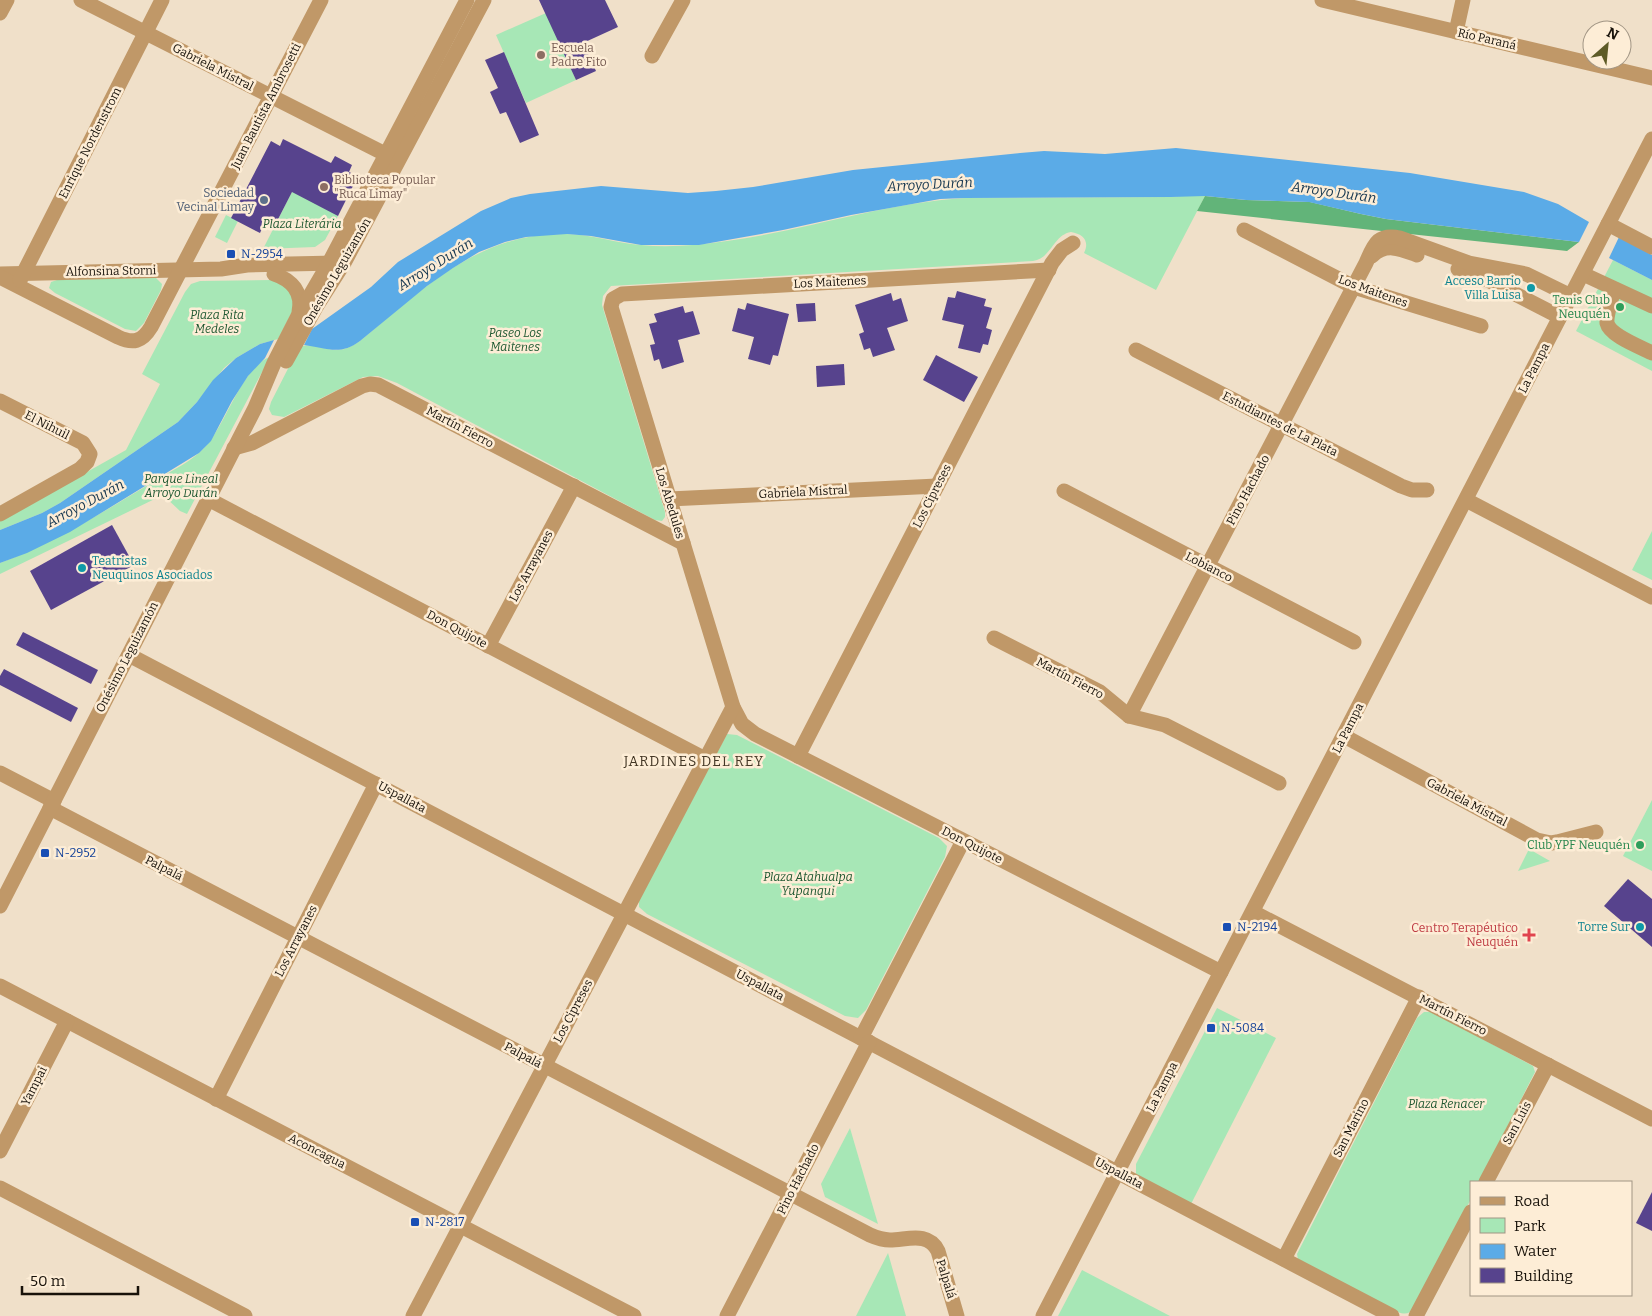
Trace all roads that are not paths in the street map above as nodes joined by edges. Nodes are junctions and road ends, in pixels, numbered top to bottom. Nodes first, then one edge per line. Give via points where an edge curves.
1 (7, 0) edge
2 (81, 0) edge
3 (162, 0) edge
4 (321, 0) edge
5 (467, 0) edge
6 (484, 0) edge
7 (683, 0) edge
8 (1322, 0) edge
9 (1463, 0) edge
10 (1351, 3) edge
11 (0, 13) edge
12 (1456, 32) junction
13 (146, 33) junction
14 (652, 56) dead end
15 (1652, 78) edge
16 (271, 96) junction
17 (1652, 140) edge
18 (392, 158) junction
19 (1608, 224) junction
20 (1244, 230) dead end
21 (1073, 243) dead end
22 (1652, 247) edge
23 (1366, 263) junction
24 (221, 268) junction
25 (181, 269) junction
26 (333, 269) junction
27 (1049, 270) junction
28 (274, 274) junction
29 (1582, 274) junction
30 (0, 275) edge
31 (20, 279) junction
32 (1354, 287) junction
33 (1614, 289) junction
34 (1573, 292) junction
35 (613, 299) joint
36 (1652, 306) edge
37 (298, 316) junction
38 (1560, 316) junction
39 (1481, 326) dead end
40 (138, 341) joint
41 (1136, 350) dead end
42 (1652, 353) edge
43 (0, 401) edge
44 (254, 408) junction
45 (1282, 425) junction
46 (234, 448) junction
47 (574, 486) junction
48 (937, 486) junction
49 (1427, 490) dead end
50 (1064, 491) dead end
51 (208, 499) junction
52 (669, 499) junction
53 (1466, 500) junction
54 (0, 514) edge
55 (683, 543) junction
56 (1208, 566) junction
57 (1652, 596) edge
58 (994, 638) dead end
59 (1354, 642) dead end
60 (488, 646) junction
61 (129, 655) junction
62 (733, 707) junction
63 (1129, 716) junction
64 (1344, 736) junction
65 (798, 756) junction
66 (705, 759) junction
67 (0, 773) edge
68 (1279, 782) dead end
69 (376, 784) junction
70 (52, 805) junction
71 (1596, 832) dead end
72 (963, 841) junction
73 (0, 906) edge
74 (1253, 912) junction
75 (624, 914) junction
76 (298, 938) junction
77 (1221, 972) junction
78 (0, 986) edge
79 (1419, 997) junction
80 (67, 1021) junction
81 (865, 1040) junction
82 (1548, 1065) junction
83 (544, 1066) junction
84 (216, 1099) junction
85 (1652, 1119) edge
86 (0, 1151) edge
87 (1118, 1172) junction
88 (1487, 1181) edge
89 (0, 1188) edge
90 (790, 1194) junction
91 (1470, 1214) edge
92 (460, 1226) junction
93 (1284, 1259) junction
94 (245, 1316) edge
95 (413, 1316) edge
96 (634, 1316) edge
97 (727, 1316) edge
98 (958, 1316) edge
99 (1044, 1316) edge
100 (1392, 1316) edge
101 (1416, 1316) edge

1 - 11 street
2 - 13 street, Gabriela Mistral
3 - 13 street, Enrique Nordenstrom
4 - 16 street, Juan Bautista Ambrosetti
5 - 18 street, Onésimo Leguizamón
6 - 18 street, Onésimo Leguizamón
7 - 14 street
8 - 10 street, Río Paraná
9 - 12 street
10 - 12 street, Río Paraná
12 - 15 street, Río Paraná
13 - 16 street, Gabriela Mistral
13 - 31 street, Enrique Nordenstrom
16 - 18 street, Gabriela Mistral
16 - 25 street, Juan Bautista Ambrosetti
17 - 19 street, La Pampa
18 - 26 street, Onésimo Leguizamón
19 - 22 street
19 - 29 street, La Pampa
20 - 32 street, Los Maitenes
21 - 27 street, Los Cipreses via 1058,254
23 - 32 street, Pino Hachado
23 - 34 street, Pino Hachado via 1375,244 1390,236 1469,263 1544,277
23 - 38 street via 1380,250 1398,248 1479,276
24 - 25 street, Alfonsina Storni
24 - 26 street, Alfonsina Storni via 247,265
24 - 28 street, Alfonsina Storni via 250,274
25 - 31 street, Alfonsina Storni
25 - 40 street, Juan Bautista Ambrosetti via 151,328
26 - 28 street, Alfonsina Storni
26 - 37 street, Onésimo Leguizamón
26 - 44 street, Onésimo Leguizamón via 313,313 274,381
27 - 35 street, Los Maitenes via 622,294
27 - 48 street, Los Cipreses
28 - 37 street via 291,282 298,292
29 - 33 street
29 - 34 street, La Pampa
30 - 31 street, Alfonsina Storni
31 - 40 street, Alfonsina Storni via 118,337
32 - 39 street, Los Maitenes
32 - 45 street, Pino Hachado
33 - 36 street
33 - 42 street via 1607,322 1610,329
34 - 38 street, La Pampa
35 - 52 street, Los Abedules via 612,311
37 - 44 street, Onésimo Leguizamón
38 - 53 street, La Pampa
41 - 45 street, Estudiantes de La Plata
43 - 54 street, El Nihuil via 83,443 90,454 80,469
44 - 46 street, Onésimo Leguizamón
45 - 49 street, Estudiantes de La Plata via 1401,486
45 - 56 street, Pino Hachado
46 - 47 street, Martín Fierro via 252,443 362,386 374,384
46 - 51 street, Onésimo Leguizamón
47 - 55 street, Martín Fierro
47 - 60 street, Los Arrayanes
48 - 52 street, Gabriela Mistral
48 - 65 street, Los Cipreses
50 - 56 street, Lobianco
51 - 60 street, Don Quijote
51 - 61 street, Onésimo Leguizamón
52 - 55 street, Los Abedules
53 - 57 street
53 - 64 street, La Pampa
55 - 62 street, Los Abedules
56 - 59 street, Lobianco
56 - 63 street, Pino Hachado
58 - 63 street, Martín Fierro via 1095,689
60 - 66 street, Don Quijote
61 - 69 street, Uspallata
61 - 70 street, Onésimo Leguizamón
62 - 65 street, Don Quijote via 748,730
62 - 66 street, Los Cipreses
63 - 68 street, Martín Fierro via 1165,725
64 - 71 street, Gabriela Mistral via 1537,840 1551,843
64 - 74 street, La Pampa
65 - 72 street, Don Quijote
66 - 75 street, Los Cipreses
67 - 70 street, Palpalá
69 - 75 street, Uspallata
69 - 76 street, Los Arrayanes
70 - 73 street, Onésimo Leguizamón
70 - 76 street, Palpalá
72 - 77 street, Don Quijote
72 - 81 street, Pino Hachado
74 - 77 street, La Pampa
74 - 79 street, Martín Fierro
75 - 81 street, Uspallata
75 - 83 street, Los Cipreses
76 - 83 street, Palpalá
76 - 84 street, Los Arrayanes
77 - 87 street, La Pampa
78 - 80 street, Aconcagua
79 - 82 street, Martín Fierro
79 - 93 street, San Marino
80 - 84 street, Aconcagua
80 - 86 street, Yampai
81 - 87 street, Uspallata
81 - 90 street, Pino Hachado
82 - 85 street, Martín Fierro
82 - 88 street, San Luis
83 - 90 street, Palpalá
83 - 92 street, Los Cipreses
84 - 92 street, Aconcagua
87 - 93 street, Uspallata
87 - 99 street, La Pampa
89 - 94 street
90 - 97 street, Pino Hachado
90 - 98 street, Palpalá via 876,1238 923,1238 932,1242 938,1251
91 - 101 street
92 - 95 street, Los Cipreses
92 - 96 street, Aconcagua
93 - 100 street, Uspallata

